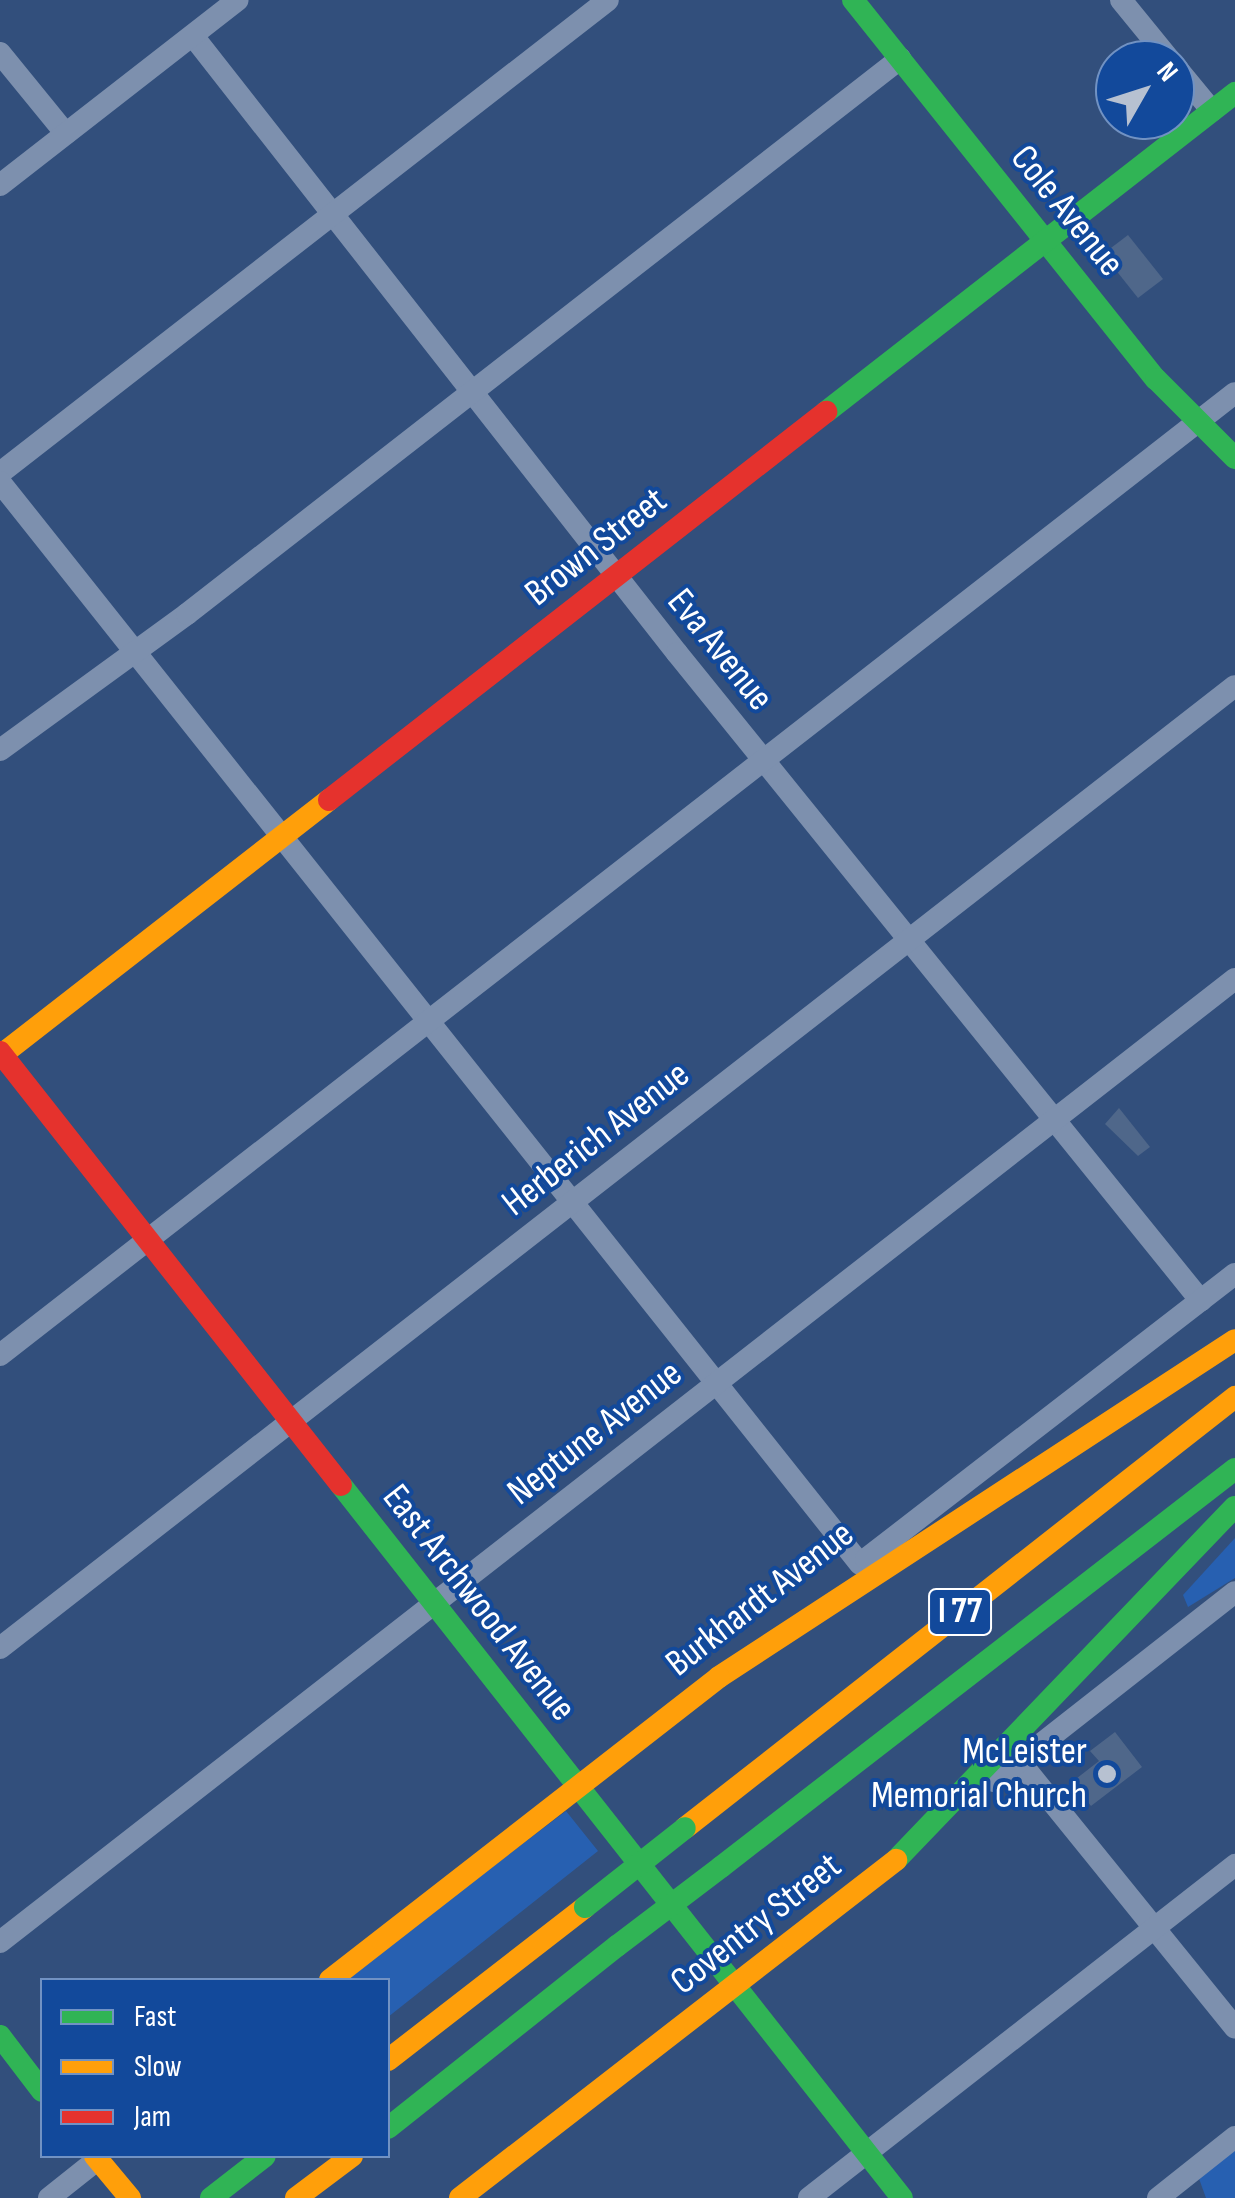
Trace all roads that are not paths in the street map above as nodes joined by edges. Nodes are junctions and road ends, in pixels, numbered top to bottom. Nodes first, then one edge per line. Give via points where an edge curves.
1 (238, 0) edge
2 (608, 0) edge
3 (853, 0) edge
4 (1121, 0) edge
5 (194, 36) junction
6 (1154, 40) edge
7 (0, 54) edge
8 (900, 59) junction
9 (1195, 90) edge
10 (1235, 93) edge
11 (1212, 111) junction
12 (66, 134) junction
13 (0, 186) edge
14 (333, 214) junction
15 (1045, 241) junction
16 (473, 392) junction
17 (1235, 393) edge
18 (1195, 424) junction
19 (1235, 458) edge
20 (0, 473) edge
21 (0, 482) edge
22 (616, 575) junction
23 (133, 654) junction
24 (1235, 686) edge
25 (0, 750) edge
26 (764, 760) junction
27 (278, 840) junction
28 (911, 940) junction
29 (1235, 980) edge
30 (426, 1023) junction
31 (1, 1054) edge
32 (1055, 1119) junction
33 (570, 1203) junction
34 (148, 1240) junction
35 (1235, 1274) edge
36 (1200, 1301) junction
37 (1235, 1340) edge
38 (0, 1355) edge
39 (715, 1384) junction
40 (1235, 1397) edge
41 (290, 1421) junction
42 (1235, 1470) edge
43 (1235, 1506) edge
44 (860, 1564) junction
45 (1235, 1592) edge
46 (432, 1603) junction
47 (0, 1648) edge
48 (719, 1677) junction
49 (1019, 1761) junction
50 (578, 1785) junction
51 (896, 1860) junction
52 (1235, 1866) edge
53 (1154, 1930) junction
54 (0, 1942) edge
55 (333, 1978) edge
56 (734, 1985) junction
57 (1235, 2028) edge
58 (0, 2036) edge
59 (390, 2058) edge
60 (40, 2088) edge
61 (390, 2126) edge
62 (1235, 2137) edge
63 (866, 2152) junction
64 (98, 2158) edge
65 (100, 2158) edge
66 (262, 2158) edge
67 (349, 2158) edge
68 (49, 2198) edge
69 (130, 2198) edge
70 (210, 2198) edge
71 (296, 2198) edge
72 (460, 2198) edge
73 (808, 2198) edge
74 (902, 2198) edge
75 (1158, 2198) edge

1 - 5 street
2 - 14 street
3 - 8 main road, Cole Avenue
4 - 6 street
5 - 12 street
5 - 14 street, Eva Avenue
7 - 12 street
8 - 15 main road, Cole Avenue
8 - 16 street
9 - 11 street
10 - 11 main road, Brown Street
11 - 15 main road, Brown Street
12 - 13 street
14 - 16 street, Eva Avenue
14 - 20 street
15 - 18 main road, Cole Avenue
15 - 22 main road, Brown Street
16 - 22 street, Eva Avenue
16 - 23 street
17 - 18 street
18 - 19 main road, Cole Avenue
18 - 26 street
21 - 23 street
22 - 26 street, Eva Avenue
22 - 27 main road, Brown Street
23 - 25 street
23 - 27 street
24 - 28 street, Herberich Avenue
26 - 28 street, Eva Avenue
26 - 30 street
27 - 30 street
27 - 31 main road, Brown Street
28 - 32 street, Eva Avenue
28 - 33 street, Herberich Avenue
29 - 32 street, Neptune Avenue
30 - 33 street
30 - 34 street
31 - 34 main road, East Archwood Avenue
32 - 36 street, Eva Avenue
32 - 39 street, Neptune Avenue
33 - 39 street
33 - 41 street, Herberich Avenue
34 - 38 street
34 - 41 main road, East Archwood Avenue
35 - 36 street, Burkhardt Avenue
36 - 44 street, Burkhardt Avenue
37 - 48 main road
39 - 44 street
39 - 46 street, Neptune Avenue
40 - 59 main road, I 77, bridge
41 - 46 main road, East Archwood Avenue
41 - 47 street, Herberich Avenue
42 - 61 main road, I 77, bridge
43 - 51 main road
44 - 48 street, Burkhardt Avenue
45 - 49 street, Coventry Street
46 - 50 main road, East Archwood Avenue
46 - 54 street, Neptune Avenue
48 - 50 main road, Burkhardt Avenue
49 - 51 street, Coventry Street
49 - 53 street
50 - 55 main road, Burkhardt Avenue
50 - 56 main road, East Archwood Avenue
51 - 56 main road, Coventry Street
52 - 53 street
53 - 57 street
53 - 63 street
56 - 63 main road, East Archwood Avenue
56 - 72 main road, Coventry Street
58 - 60 main road
62 - 75 street
63 - 73 street
63 - 74 main road, East Archwood Avenue
64 - 68 street
65 - 69 main road
66 - 70 main road
67 - 71 main road

